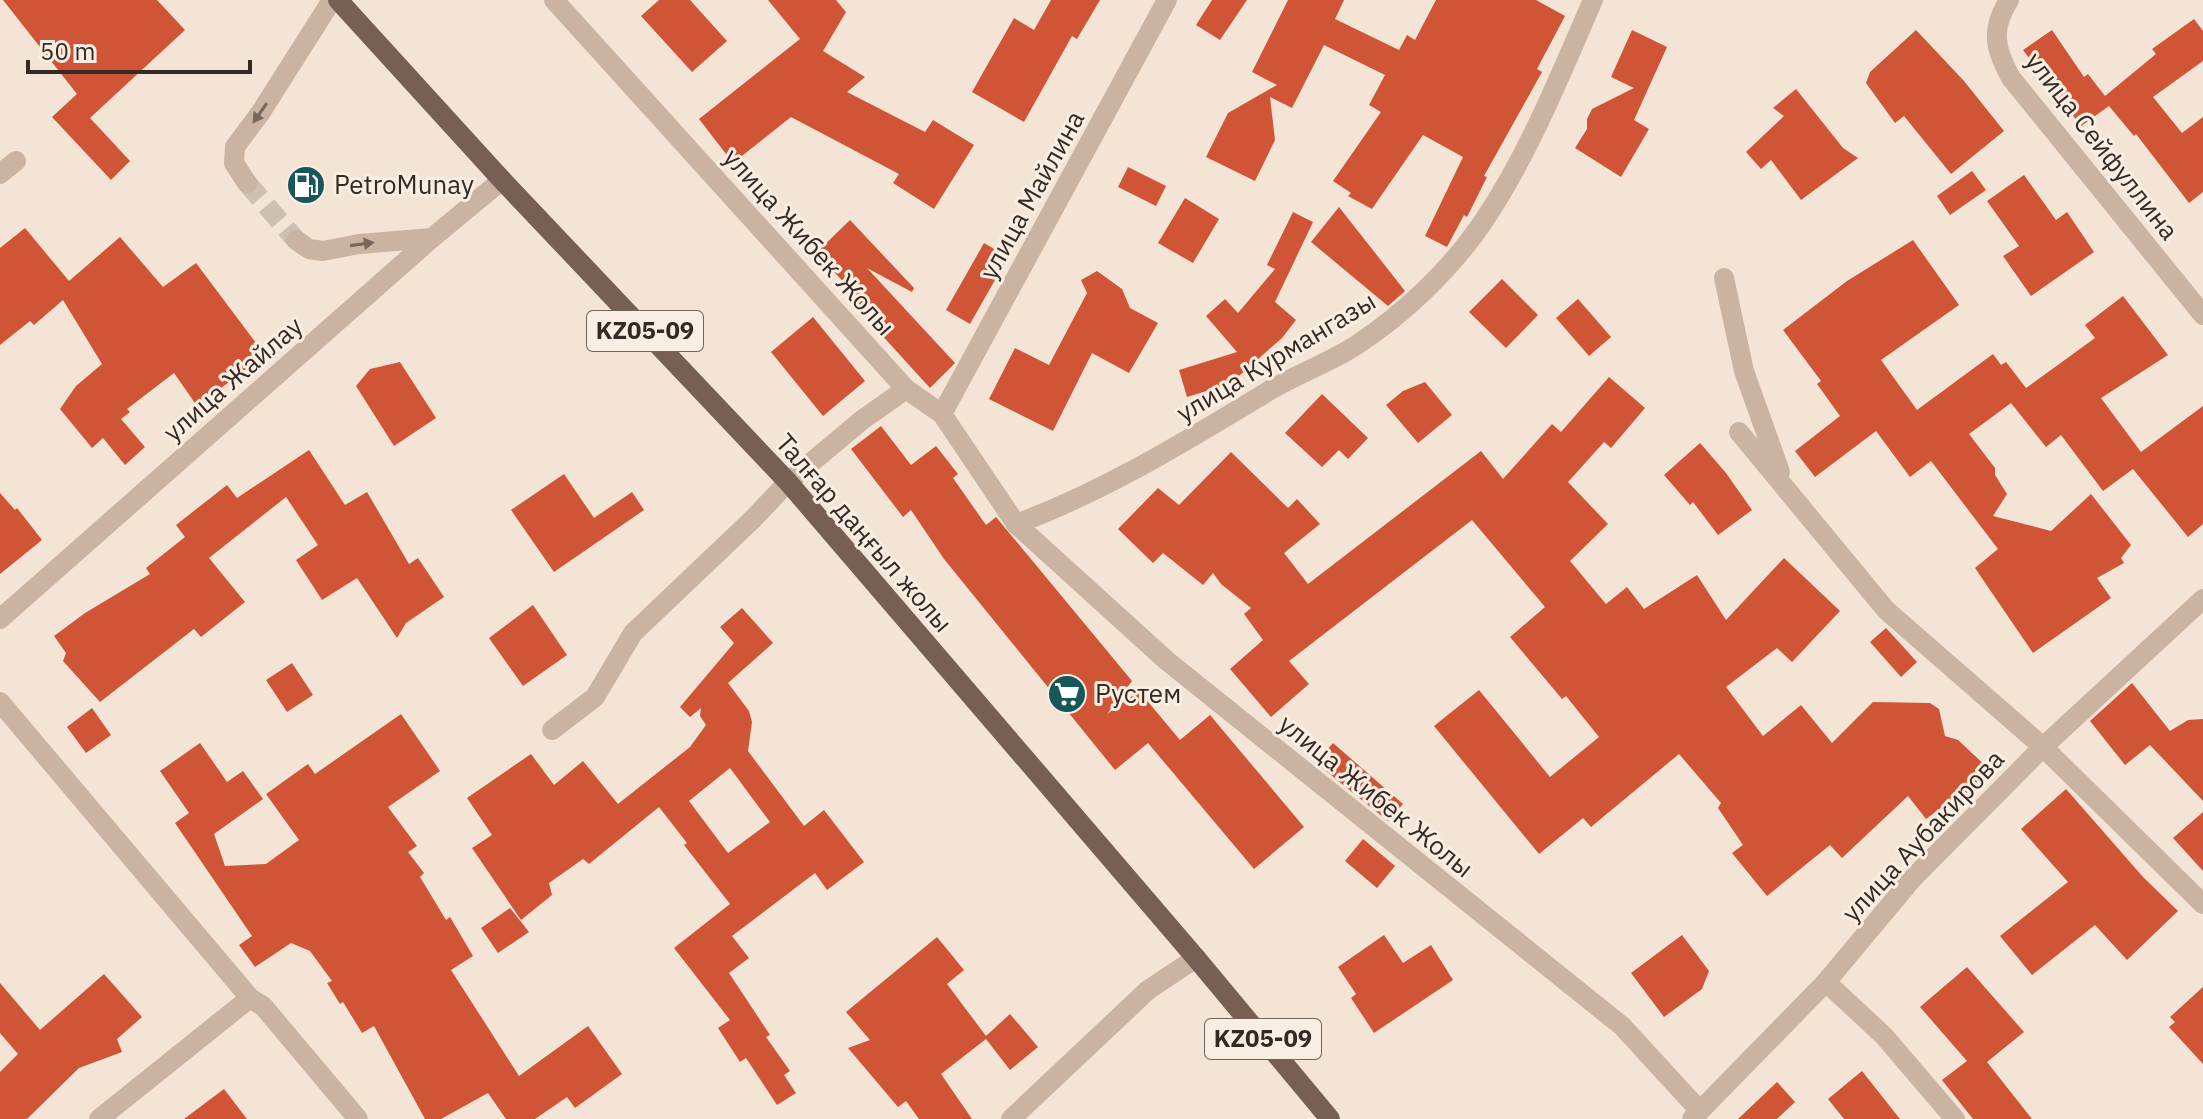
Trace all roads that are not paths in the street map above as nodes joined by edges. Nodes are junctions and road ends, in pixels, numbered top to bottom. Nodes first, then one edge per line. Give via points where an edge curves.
1 (335, 0) edge
2 (554, 0) edge
3 (1167, 0) edge
4 (1593, 0) edge
5 (2009, 0) edge
6 (502, 180) junction
7 (247, 183) tunnel mouth
8 (432, 238) junction
9 (296, 240) tunnel mouth
10 (1724, 278) dead end
11 (2203, 315) edge
12 (906, 389) junction
13 (942, 414) junction
14 (1739, 432) dead end
15 (788, 482) junction
16 (1785, 487) junction
17 (1016, 524) junction
18 (2203, 599) edge
19 (0, 619) edge
20 (0, 702) edge
21 (552, 730) dead end
22 (2043, 747) junction
23 (2203, 904) edge
24 (1196, 958) junction
25 (1826, 982) junction
26 (250, 998) junction
27 (1696, 1115) edge
28 (99, 1119) edge
29 (358, 1119) edge
30 (1011, 1119) edge
31 (1330, 1119) edge
32 (1955, 1119) edge

1 - 6 main road, Талғар даңғыл жолы / KZ05-09
1 -> 7 street via 235,147 234,163
2 - 12 street, улица Жибек Жолы
3 - 13 street, улица Майлина
4 - 17 street, улица Курмангазы via 1512,173 1482,223 1402,310 1357,345 1160,457
5 - 11 street, улица Сейфуллина via 1999,17 1996,52 2011,78
6 - 8 street, улица Жайлау
6 - 15 main road, Талғар даңғыл жолы / KZ05-09
9 -> 8 street via 323,251
8 - 19 street, улица Жайлау
10 - 16 street via 1744,371
12 - 13 street, улица Жибек Жолы
12 - 15 street
13 - 17 street, улица Жибек Жолы
14 - 16 street
15 - 21 street via 633,633 595,697
15 - 24 main road, Талғар даңғыл жолы / KZ05-09
16 - 22 street via 1886,610
17 - 27 street, улица Жибек Жолы via 1166,660 1622,1026
18 - 22 street, улица Аубакирова
20 - 26 street
22 - 23 street
22 - 25 street, улица Аубакирова via 1912,879
24 - 30 street via 1148,990
24 - 31 main road, Талғар даңғыл жолы / KZ05-09
25 - 27 street, улица Аубакирова
25 - 32 street via 1884,1036
26 - 28 street
26 - 29 street via 263,1006

